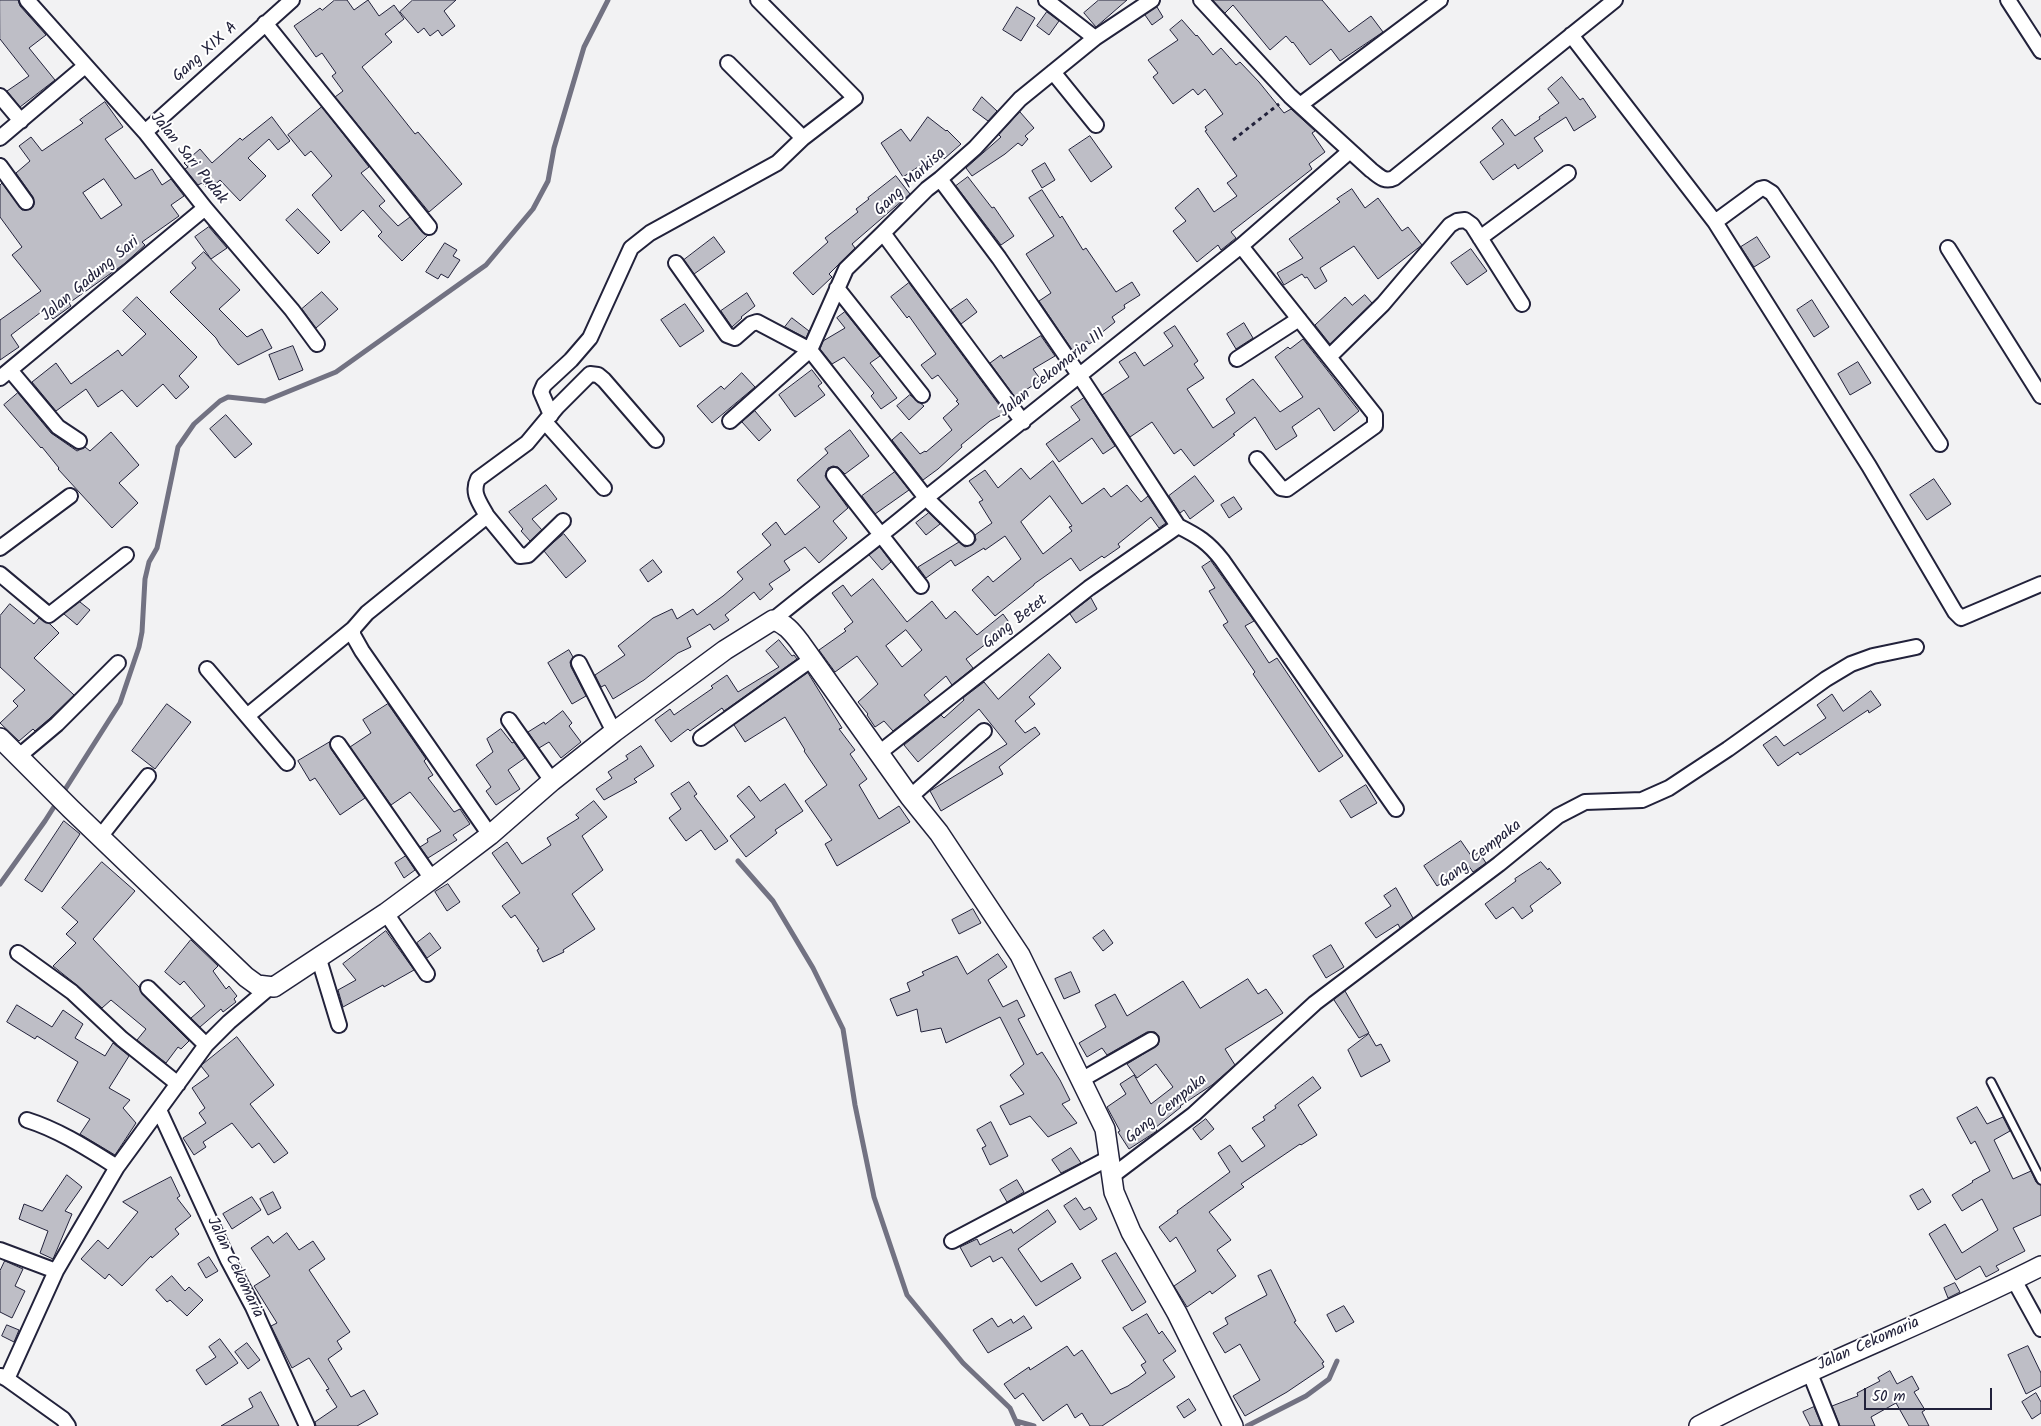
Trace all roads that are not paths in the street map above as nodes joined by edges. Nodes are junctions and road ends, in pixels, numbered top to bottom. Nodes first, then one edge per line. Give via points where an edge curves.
1 (27, 0) edge
2 (292, 0) edge
3 (758, 0) edge
4 (1046, 0) edge
5 (1152, 0) edge
6 (1201, 0) edge
7 (1440, 0) edge
8 (1614, 0) edge
9 (2008, 0) edge
10 (265, 23) junction
11 (1572, 35) junction
12 (1095, 38) junction
13 (2041, 51) edge
14 (728, 63) dead end
15 (85, 66) junction
16 (1053, 72) junction
17 (0, 96) edge
18 (1295, 100) junction
19 (21, 121) junction
20 (1096, 125) dead end
21 (145, 132) junction
22 (0, 138) edge
23 (803, 138) junction
24 (1350, 151) junction
25 (0, 166) edge
26 (1568, 173) dead end
27 (940, 180) junction
28 (26, 202) dead end
29 (205, 208) junction
30 (1715, 222) junction
31 (429, 227) dead end
32 (883, 233) junction
33 (1480, 238) junction
34 (1241, 246) junction
35 (1948, 248) dead end
36 (676, 263) dead end
37 (837, 288) junction
38 (1522, 304) dead end
39 (1299, 319) junction
40 (317, 344) dead end
41 (810, 350) junction
42 (1329, 357) junction
43 (1237, 359) dead end
44 (5, 374) edge
45 (1079, 375) junction
46 (922, 395) dead end
47 (2041, 396) edge
48 (548, 418) junction
49 (730, 421) dead end
50 (1023, 422) junction
51 (656, 440) dead end
52 (79, 441) dead end
53 (1940, 444) dead end
54 (1257, 458) dead end
55 (834, 475) dead end
56 (604, 488) dead end
57 (70, 496) dead end
58 (926, 498) junction
59 (487, 516) junction
60 (563, 521) dead end
61 (1178, 526) junction
62 (882, 536) junction
63 (967, 538) dead end
64 (0, 548) edge
65 (126, 555) dead end
66 (0, 574) edge
67 (2041, 584) edge
68 (921, 586) dead end
69 (773, 620) junction
70 (353, 629) junction
71 (1916, 647) dead end
72 (812, 659) junction
73 (118, 663) dead end
74 (579, 663) dead end
75 (207, 669) dead end
76 (246, 716) junction
77 (509, 720) dead end
78 (984, 731) dead end
79 (614, 732) junction
80 (0, 738) edge
81 (701, 738) dead end
82 (338, 744) dead end
83 (879, 753) junction
84 (19, 756) junction
85 (287, 763) dead end
86 (148, 776) dead end
87 (552, 781) junction
88 (910, 797) junction
89 (1396, 809) dead end
90 (490, 835) junction
91 (100, 837) junction
92 (432, 879) junction
93 (386, 913) junction
94 (18, 952) dead end
95 (318, 956) junction
96 (427, 974) dead end
97 (148, 988) dead end
98 (269, 988) junction
99 (339, 1025) dead end
100 (1151, 1040) dead end
101 (206, 1045) junction
102 (1081, 1080) junction
103 (1991, 1082) dead end
104 (178, 1084) junction
105 (158, 1110) junction
106 (27, 1120) dead end
107 (1109, 1158) junction
108 (117, 1167) junction
109 (1112, 1176) junction
110 (2041, 1180) edge
111 (952, 1241) dead end
112 (0, 1250) edge
113 (2041, 1266) edge
114 (56, 1271) junction
115 (2014, 1280) junction
116 (2041, 1329) edge
117 (1809, 1371) junction
118 (4, 1378) edge
119 (68, 1426) edge
120 (307, 1426) edge
121 (1233, 1426) edge
122 (1699, 1426) edge
123 (1831, 1426) edge

1 - 15 street, Jalan Sari Pudak
2 - 10 street, Gang XIX A
3 - 23 street via 855,98
4 - 12 street
5 - 12 street, Gang Markisa
6 - 18 street
7 - 18 street
8 - 11 street
9 - 13 street
10 - 21 street, Gang XIX A
10 - 31 street
11 - 24 street via 1391,180 1382,178
11 - 30 street
12 - 16 street, Gang Markisa
14 - 23 street
15 - 19 street
15 - 21 street, Jalan Sari Pudak
16 - 20 street
16 - 27 street, Gang Markisa via 1020,99
17 - 19 street
18 - 24 street
19 - 22 street
21 - 29 street, Jalan Sari Pudak
23 - 48 street via 777,164 650,233 631,248 590,338 544,385 541,392
24 - 34 street, Jalan Cekomaria III
25 - 28 street
26 - 33 street
27 - 32 street, Gang Markisa
27 - 45 street via 999,258
29 - 40 street, Jalan Sari Pudak
29 - 44 street, Jalan Gadung Sari
30 - 53 street via 1760,189 1772,194
30 - 67 street via 1869,466 1958,616 1961,618
32 - 37 street, Gang Markisa via 846,269
32 - 50 street
33 - 38 street
33 - 42 street via 1465,220 1450,226 1383,304
34 - 39 street
34 - 45 street, Jalan Cekomaria III
35 - 47 street
36 - 41 street via 727,335 735,338 757,322
37 - 41 street, Gang Markisa
37 - 46 street
39 - 42 street
39 - 43 street
41 - 49 street, Gang Markisa
41 - 58 street
42 - 54 street via 1375,415 1375,426 1287,489 1281,488
44 - 52 street via 58,427
45 - 50 street, Jalan Cekomaria III
45 - 61 street
48 - 51 street via 592,373 604,380
48 - 56 street
48 - 59 street via 527,444 478,479 475,493
50 - 58 street, Jalan Cekomaria III
55 - 62 street
57 - 64 street
58 - 62 street, Jalan Cekomaria III
58 - 63 street
59 - 60 street via 524,557
59 - 70 street via 366,613
61 - 83 street, Gang Betet via 1089,588
61 - 89 street via 1201,537 1222,560
62 - 68 street
62 - 69 street, Jalan Cekomaria III
65 - 66 street via 48,615
69 - 72 street via 794,634
69 - 79 street via 725,650
70 - 76 street
70 - 90 street via 362,651
71 - 109 street, Gang Cempaka via 1851,664 1669,788 1642,800 1585,802 1558,816 1315,1003 1194,1114
72 - 81 street
72 - 83 street
73 - 84 street via 57,724
74 - 79 street
75 - 76 street
76 - 85 street
77 - 87 street
78 - 88 street
79 - 87 street
80 - 84 street
82 - 92 street
83 - 88 street
84 - 91 street
86 - 91 street
87 - 90 street
88 - 102 street via 934,827 1020,955
90 - 92 street
91 - 98 street via 246,977
92 - 93 street
93 - 95 street
93 - 96 street
94 - 104 street via 72,992 122,1039
95 - 98 street
95 - 99 street
97 - 101 street
98 - 101 street
100 - 102 street
101 - 104 street
102 - 107 street via 1105,1129
103 - 110 lane
104 - 105 street
105 - 108 street
105 - 120 street, Jalan Cekomaria via 228,1260 254,1307
106 - 108 street via 43,1125
107 - 109 street
107 - 111 street
108 - 114 street
109 - 121 street via 1114,1192 1131,1232 1177,1313
112 - 114 street
113 - 115 street, Jalan Cekomaria
114 - 118 street
115 - 116 street
115 - 117 street, Jalan Cekomaria
117 - 122 street, Jalan Cekomaria
117 - 123 street
118 - 119 street via 63,1419

